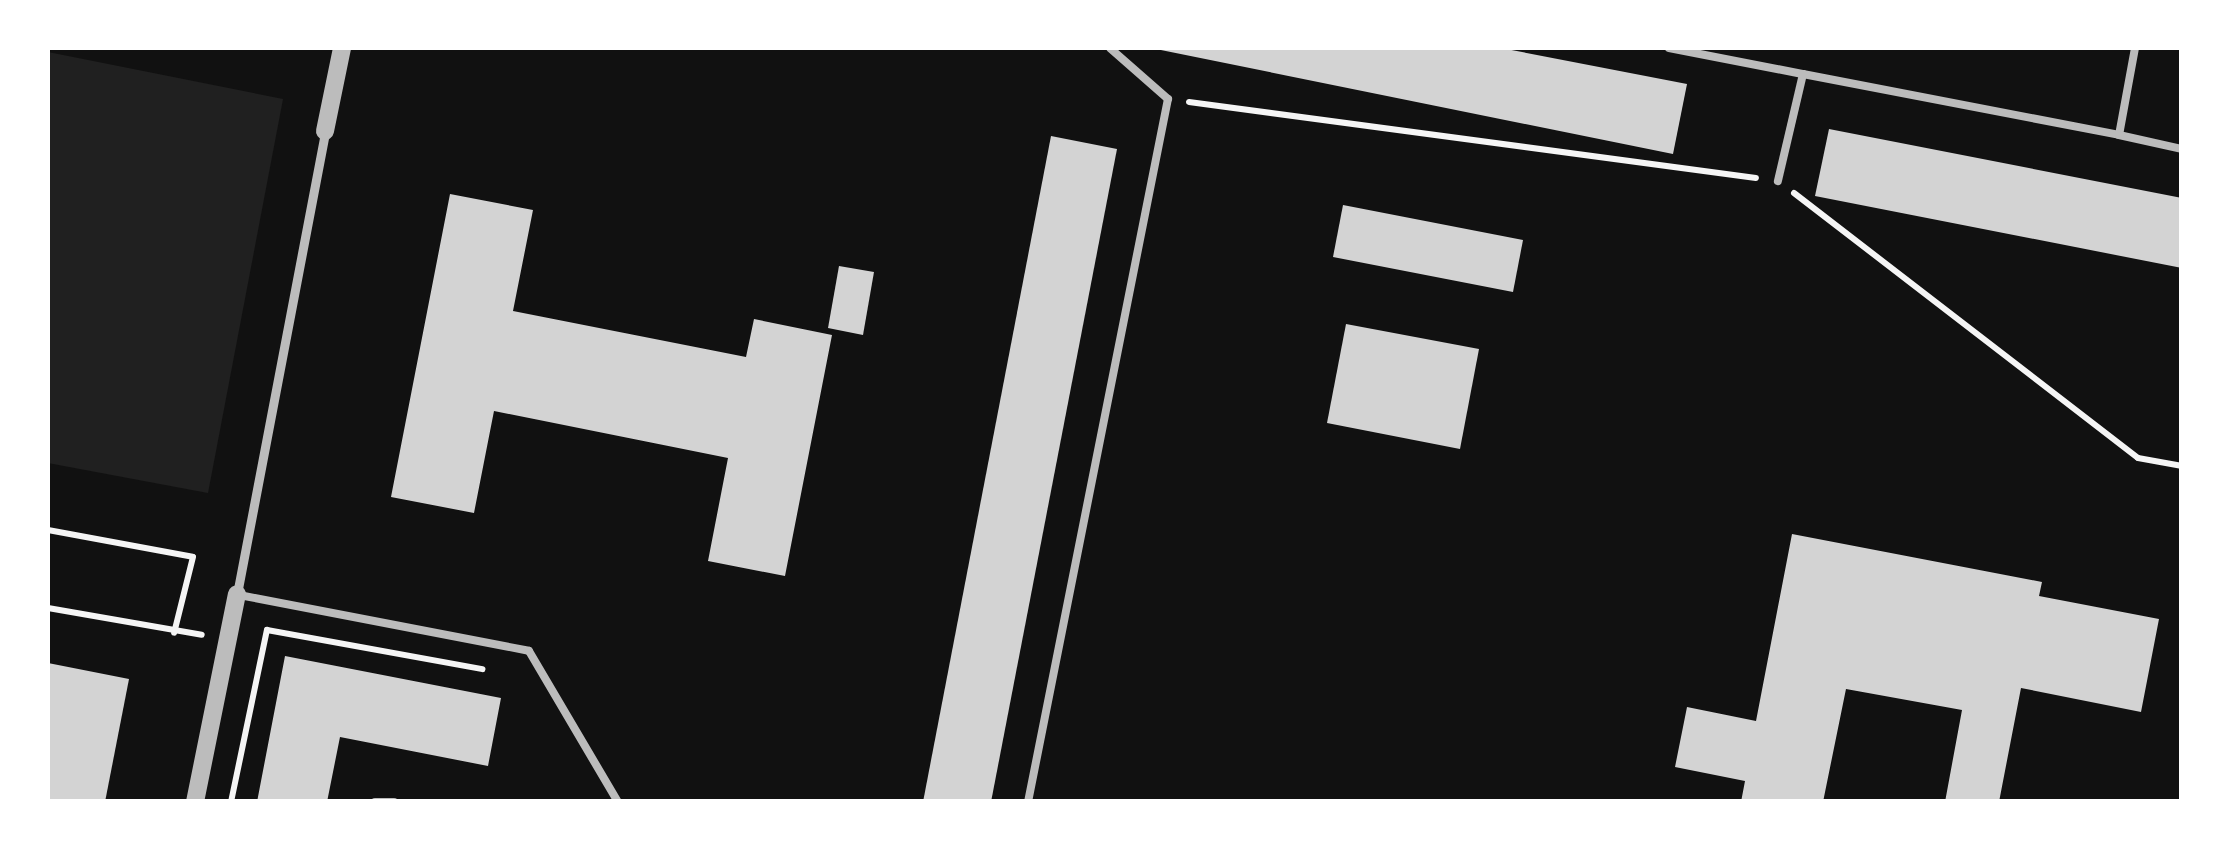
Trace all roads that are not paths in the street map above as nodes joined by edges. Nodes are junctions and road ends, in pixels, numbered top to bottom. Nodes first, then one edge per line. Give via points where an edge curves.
1 (342, 48) edge
2 (1110, 48) edge
3 (1670, 48) edge
4 (2135, 48) edge
5 (1802, 74) junction
6 (326, 131) joint
7 (2119, 134) junction
8 (2182, 149) edge
9 (1778, 180) road end
10 (237, 594) junction
11 (195, 802) edge
12 (375, 802) edge
13 (394, 802) edge
14 (618, 802) edge
15 (1028, 802) edge

1 - 6 street
2 - 15 lane via 1168,99
3 - 5 lane
4 - 7 lane
5 - 7 lane
5 - 9 lane
6 - 10 street
7 - 8 lane
10 - 11 street
10 - 14 lane via 529,650
12 - 13 lane

